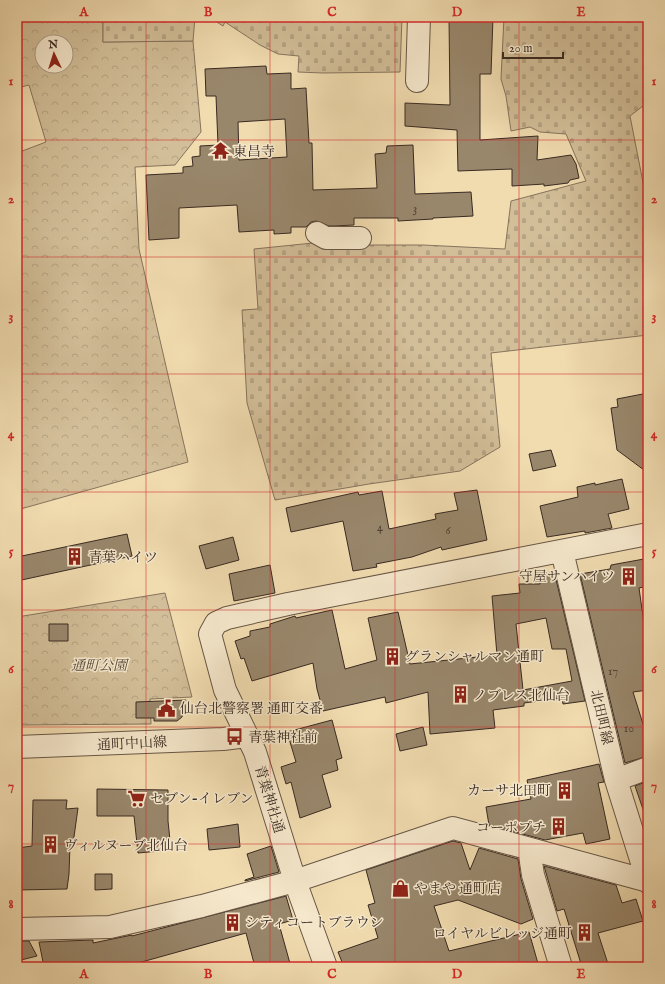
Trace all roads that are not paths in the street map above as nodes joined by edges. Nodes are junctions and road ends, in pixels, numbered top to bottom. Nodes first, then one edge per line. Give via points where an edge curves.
1 (419, 17) edge
2 (417, 81) dead end
3 (317, 233) dead end
4 (360, 238) dead end
5 (648, 534) edge
6 (562, 551) junction
7 (247, 736) junction
8 (17, 748) edge
9 (648, 768) edge
10 (616, 780) junction
11 (529, 849) junction
12 (295, 881) junction
13 (648, 882) edge
14 (17, 929) edge
15 (326, 967) edge
16 (561, 967) edge

1 - 2 street
3 - 4 street via 326,238
5 - 6 street
6 - 7 street, 青葉神社通 via 273,608 227,618 216,623 210,634 225,690
6 - 10 street, 北田町線
7 - 8 street, 通町中山線
7 - 12 street, 青葉神社通 via 255,752
9 - 10 street
10 - 13 street, 北田町線
11 - 12 street via 453,828
11 - 13 street
11 - 16 street via 533,875
12 - 14 street via 110,927
12 - 15 street, 青葉神社通

